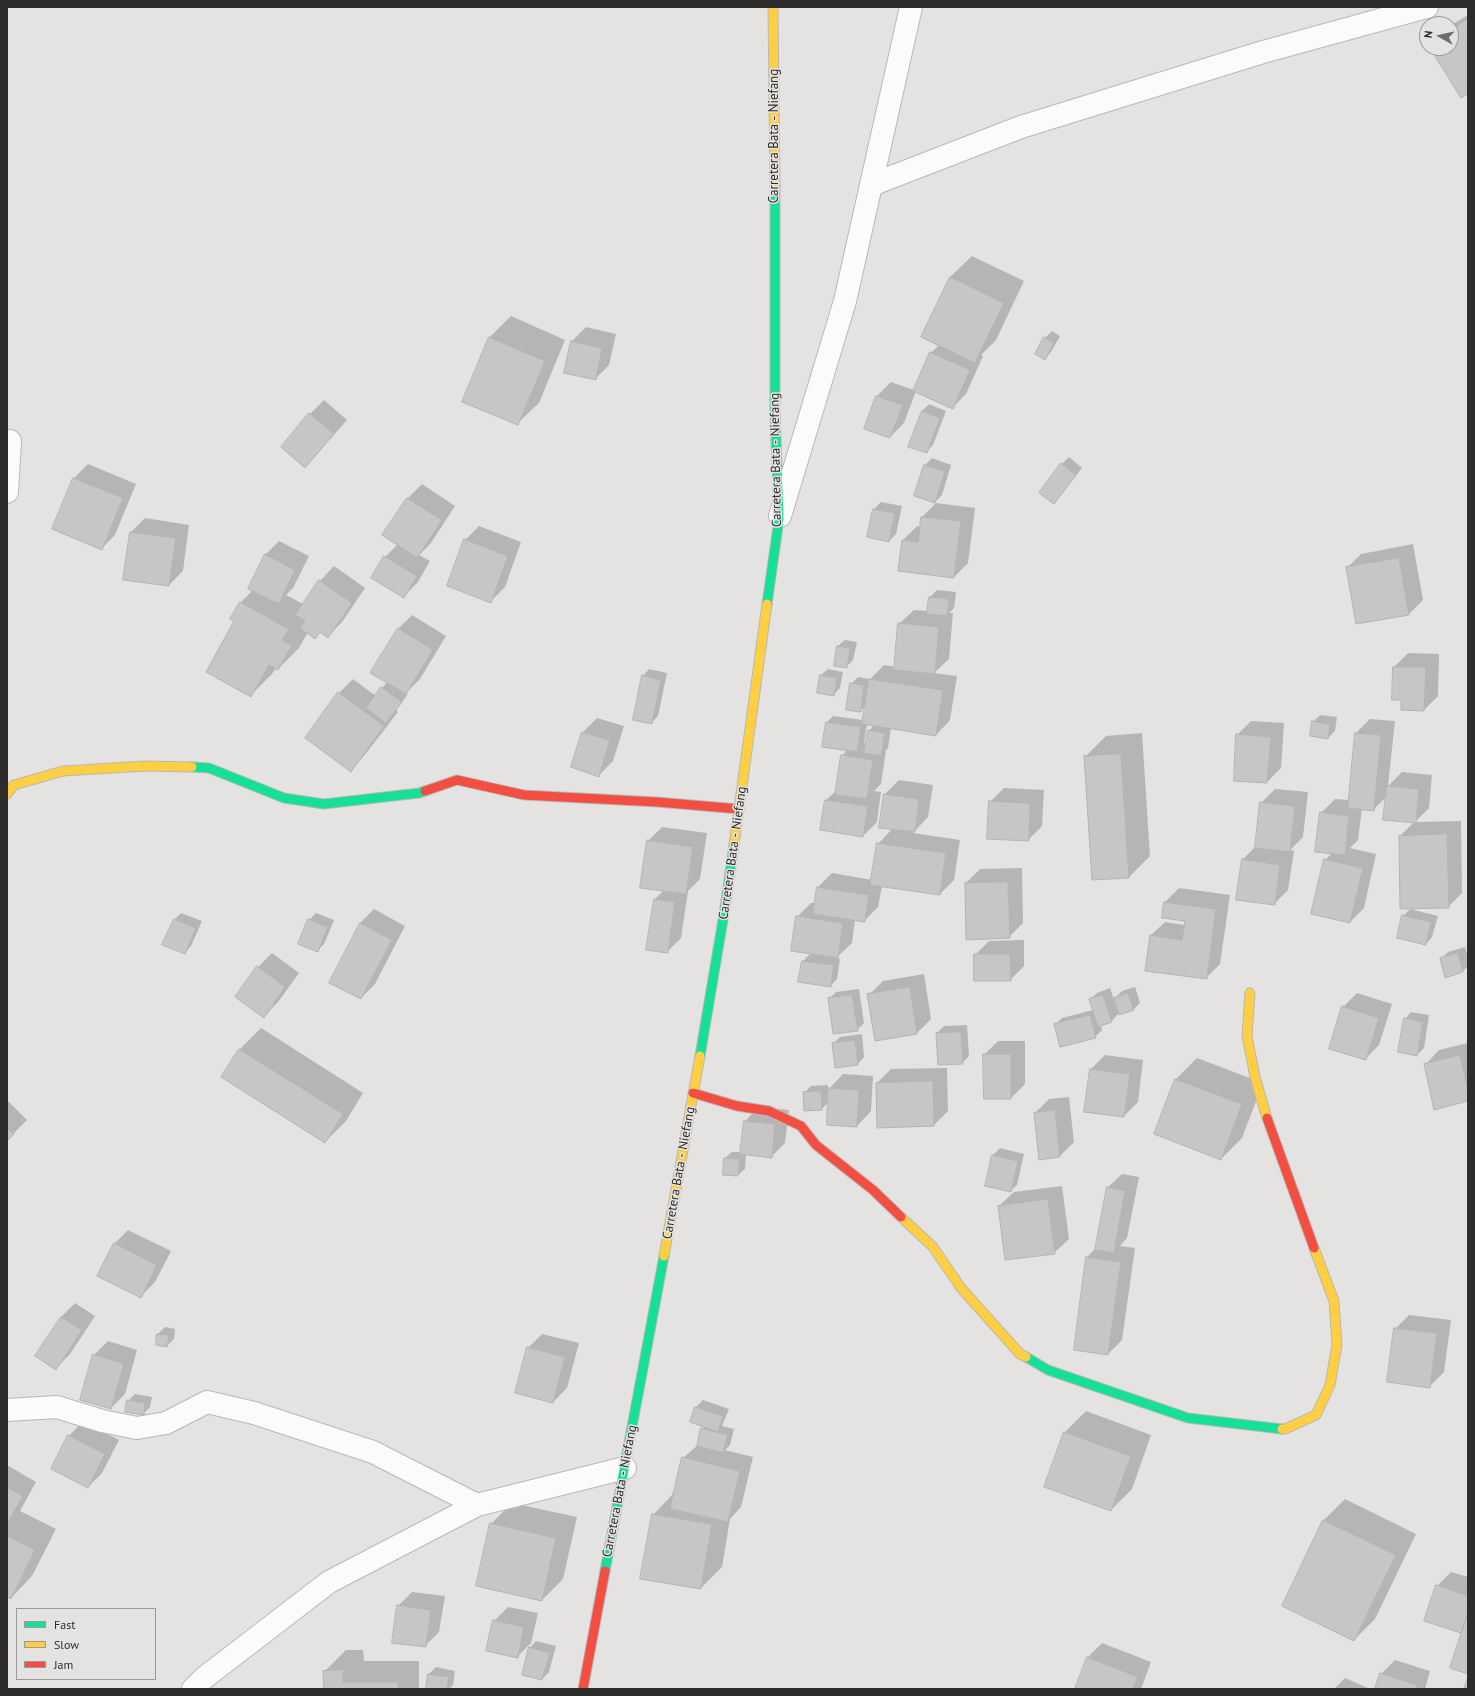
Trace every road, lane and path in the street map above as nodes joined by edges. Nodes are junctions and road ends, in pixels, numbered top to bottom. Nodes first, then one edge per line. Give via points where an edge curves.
1 (773, 7) edge
2 (911, 7) edge
3 (1427, 7) edge
4 (871, 185) junction
5 (10, 441) dead end
6 (7, 492) edge
7 (779, 519) junction
8 (7, 794) edge
9 (739, 809) junction
10 (1250, 993) dead end
11 (693, 1093) junction
12 (7, 1410) edge
13 (625, 1468) junction
14 (477, 1506) junction
15 (193, 1689) edge
16 (583, 1689) edge

1 - 7 street, Carretera Bata - Niefang via 775,411
2 - 4 street
3 - 4 street via 1263,52 1022,127
4 - 7 street via 845,301
5 - 6 street
7 - 9 street, Carretera Bata - Niefang
8 - 9 street via 14,785 63,771 145,766 202,767 284,798 324,804 419,793 457,780 524,795
9 - 11 street, Carretera Bata - Niefang via 725,908
10 - 11 street via 1247,1036 1255,1077 1272,1133 1334,1301 1337,1345 1330,1384 1316,1415 1285,1429 1188,1418 1048,1370 1020,1354 961,1288 933,1247 873,1190 816,1145 801,1126 769,1111 737,1106
11 - 13 street, Carretera Bata - Niefang
12 - 14 street via 57,1407 102,1421 138,1428 166,1423 207,1402 254,1413 373,1452
13 - 14 street
13 - 16 street, Carretera Bata - Niefang
14 - 15 street via 329,1582

